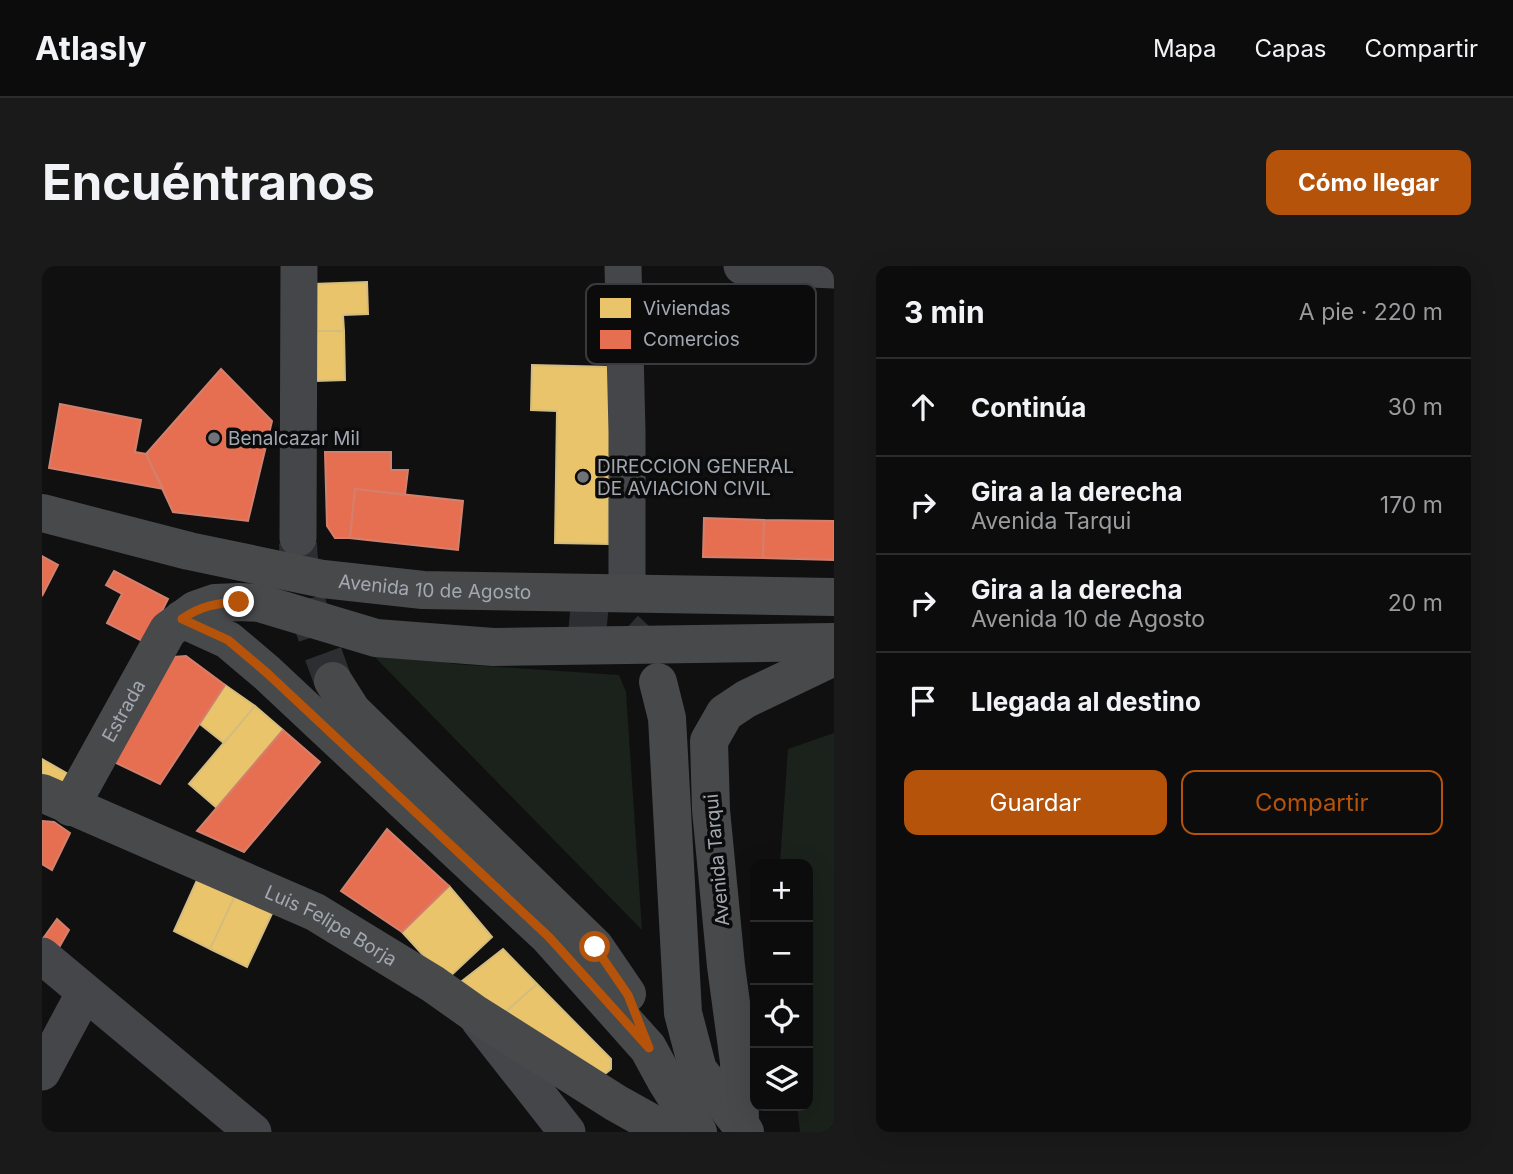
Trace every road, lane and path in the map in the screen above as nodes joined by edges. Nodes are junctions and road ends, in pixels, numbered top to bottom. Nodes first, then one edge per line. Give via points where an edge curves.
1 (299, 266) edge
2 (623, 266) edge
3 (742, 266) edge
4 (834, 270) edge
5 (624, 284) edge
6 (626, 364) edge
7 (42, 513) edge
8 (298, 538) tunnel mouth
9 (189, 551) junction
10 (627, 593) junction
11 (834, 597) edge
12 (182, 619) junction
13 (569, 623) tunnel mouth
14 (834, 642) edge
15 (834, 657) edge
16 (333, 681) tunnel mouth
17 (658, 682) tunnel mouth
18 (56, 800) edge
19 (42, 956) edge
20 (85, 992) junction
21 (474, 1013) junction
22 (649, 1048) junction
23 (42, 1072) edge
24 (735, 1129) edge
25 (253, 1132) edge
26 (567, 1132) edge
27 (668, 1132) edge
28 (698, 1132) edge

1 - 8 street
2 - 5 street
3 - 4 street
6 - 10 street
7 - 9 main road, Avenida 10 de Agosto
9 - 10 main road, Avenida 10 de Agosto via 323,579 423,590
9 - 13 main road via 220,578 279,596 443,624
10 - 11 main road, Avenida 10 de Agosto
12 - 14 main road via 215,603 239,602 259,603 376,638 415,641 493,646
12 - 18 main road, Estrada via 168,630
12 - 22 main road via 228,640 267,673 549,937
15 - 24 main road, Avenida Tarqui via 725,713 709,741 711,810 739,1062
16 - 22 main road via 352,711 595,947 628,995
17 - 24 main road via 667,718 682,1013 698,1070
18 - 21 main road, Luis Felipe Borja via 315,912
19 - 20 street
20 - 23 street
20 - 25 street
21 - 26 street, Luis Felipe Borja
21 - 27 main road
22 - 28 main road

